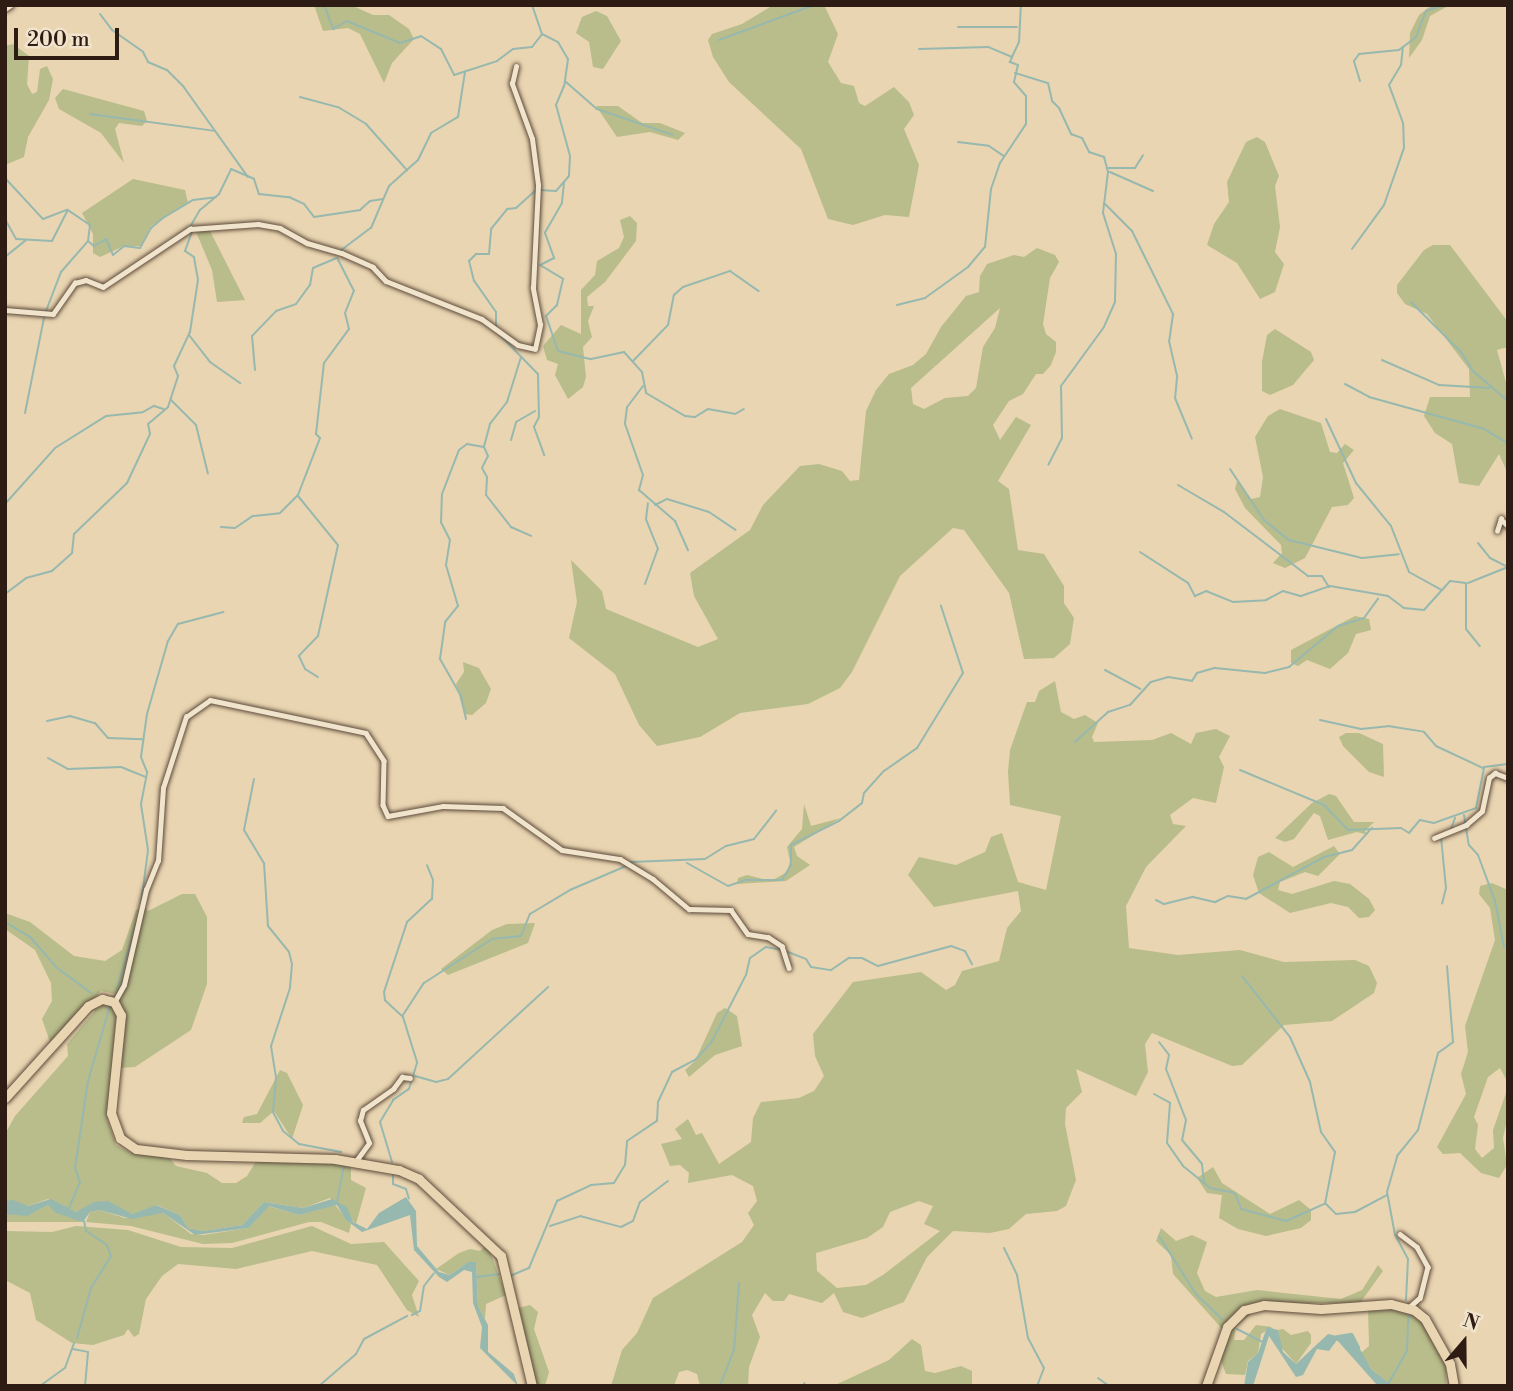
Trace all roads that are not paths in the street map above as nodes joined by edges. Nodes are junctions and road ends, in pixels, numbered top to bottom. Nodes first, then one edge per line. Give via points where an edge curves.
1 (11, 5) edge
2 (5, 9) edge
3 (516, 66) dead end
4 (5, 310) edge
5 (1508, 526) edge
6 (1497, 531) dead end
7 (1508, 778) edge
8 (1434, 838) dead end
9 (789, 968) dead end
10 (114, 1002) junction
11 (410, 1078) dead end
12 (5, 1098) edge
13 (356, 1162) junction
14 (1400, 1234) dead end
15 (1410, 1308) junction
16 (531, 1386) edge
17 (1206, 1386) edge
18 (1454, 1386) edge

1 - 2 street
3 - 4 street via 512,84 532,139 538,186 533,288 540,325 535,349 518,345 482,318 386,281 373,267 342,253 258,224 190,229 103,287 86,281 75,283 53,314
5 - 6 street via 1502,519
7 - 8 street via 1494,773 1482,811 1466,825
9 - 10 street via 782,946 768,937 748,934 733,911 692,911 620,859 562,850 503,808 443,806 388,816 383,805 384,761 366,733 210,700 186,717 163,788 158,861 146,890 123,990
10 - 12 highway via 102,999 88,1006
10 - 13 highway via 121,1015 111,1113 116,1131 129,1145 187,1155 292,1155
11 - 13 street via 402,1077 363,1110 360,1121 369,1143
13 - 16 highway via 399,1170 419,1180 493,1246 509,1278
14 - 15 street via 1417,1247 1428,1267 1420,1298
15 - 17 highway via 1252,1307 1227,1327
15 - 18 highway via 1433,1332 1453,1372

